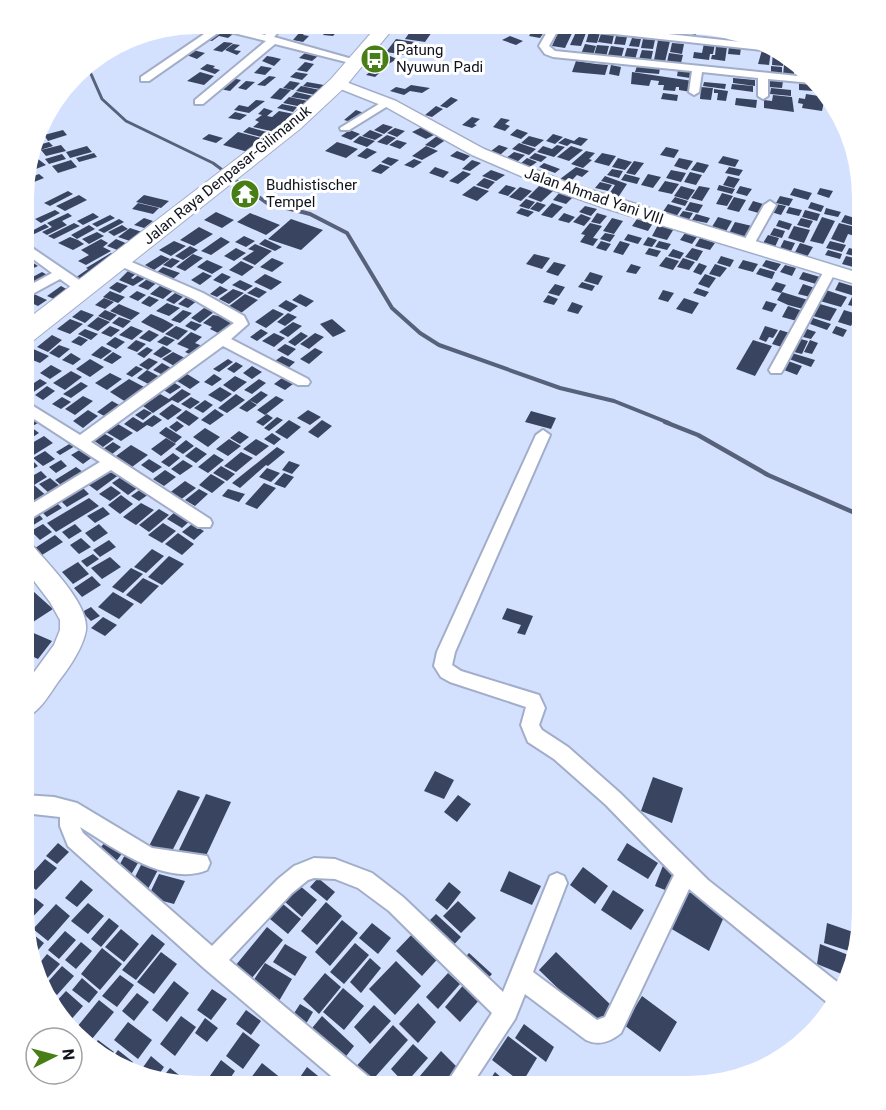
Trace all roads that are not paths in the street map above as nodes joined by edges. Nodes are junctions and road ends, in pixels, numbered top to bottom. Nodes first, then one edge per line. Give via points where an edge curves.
1 (551, 34) edge
2 (639, 34) edge
3 (675, 34) edge
4 (209, 35) edge
5 (253, 35) edge
6 (273, 35) edge
7 (379, 35) edge
8 (674, 38) junction
9 (270, 39) junction
10 (741, 43) edge
11 (688, 54) junction
12 (358, 62) junction
13 (698, 70) junction
14 (763, 76) junction
15 (145, 79) dead end
16 (800, 79) edge
17 (338, 82) junction
18 (694, 92) dead end
19 (762, 96) dead end
20 (199, 102) dead end
21 (387, 102) junction
22 (345, 128) dead end
23 (770, 206) dead end
24 (747, 246) junction
25 (35, 256) edge
26 (120, 261) junction
27 (830, 271) junction
28 (59, 274) junction
29 (852, 277) edge
30 (35, 288) edge
31 (83, 289) junction
32 (35, 326) edge
33 (222, 340) junction
34 (776, 370) dead end
35 (303, 382) dead end
36 (35, 412) edge
37 (543, 435) dead end
38 (81, 441) junction
39 (112, 462) junction
40 (35, 510) edge
41 (204, 523) dead end
42 (35, 565) edge
43 (35, 692) edge
44 (35, 805) edge
45 (70, 818) junction
46 (200, 863) dead end
47 (686, 873) junction
48 (556, 883) dead end
49 (213, 961) junction
50 (520, 976) junction
51 (831, 991) edge
52 (507, 1011) junction
53 (349, 1075) edge
54 (464, 1075) edge

1 - 11 street via 544,46 553,54
2 - 8 street
3 - 8 street
4 - 15 street
5 - 9 street
6 - 9 street
7 - 12 highway, Jalan Raya Denpasar-Gilimanuk
8 - 11 street
9 - 12 street
9 - 20 street
10 - 11 street via 712,38
11 - 13 street
12 - 17 highway, Jalan Raya Denpasar-Gilimanuk
13 - 14 street
13 - 18 street
14 - 16 street
14 - 19 street
17 - 21 street, Jalan Ahmad Yani VIII
17 - 26 highway, Jalan Raya Denpasar-Gilimanuk via 292,125
21 - 22 street
21 - 24 street, Jalan Ahmad Yani VIII via 516,169 614,205
23 - 24 street
24 - 27 street, Jalan Ahmad Yani VIII
25 - 28 street
26 - 31 highway, Jalan Raya Denpasar-Gilimanuk
26 - 33 street via 239,319 239,325
27 - 29 street, Jalan Ahmad Yani VIII
27 - 34 street
28 - 30 street
28 - 31 street
31 - 32 highway, Jalan Raya Denpasar-Gilimanuk
33 - 35 street
33 - 38 street
36 - 38 street
37 - 47 street via 443,666 456,676 532,701 536,708 530,725 535,735 613,799
38 - 39 street
39 - 40 street
39 - 41 street
42 - 43 street via 68,609 74,627 69,645
44 - 45 street via 54,806
45 - 46 street via 149,857
45 - 49 street via 75,839
47 - 50 street via 613,1025 606,1031 594,1032
47 - 51 street
48 - 50 street
49 - 52 street via 301,873 315,868 335,869 365,880 396,903
49 - 53 street
50 - 52 street
52 - 54 street

